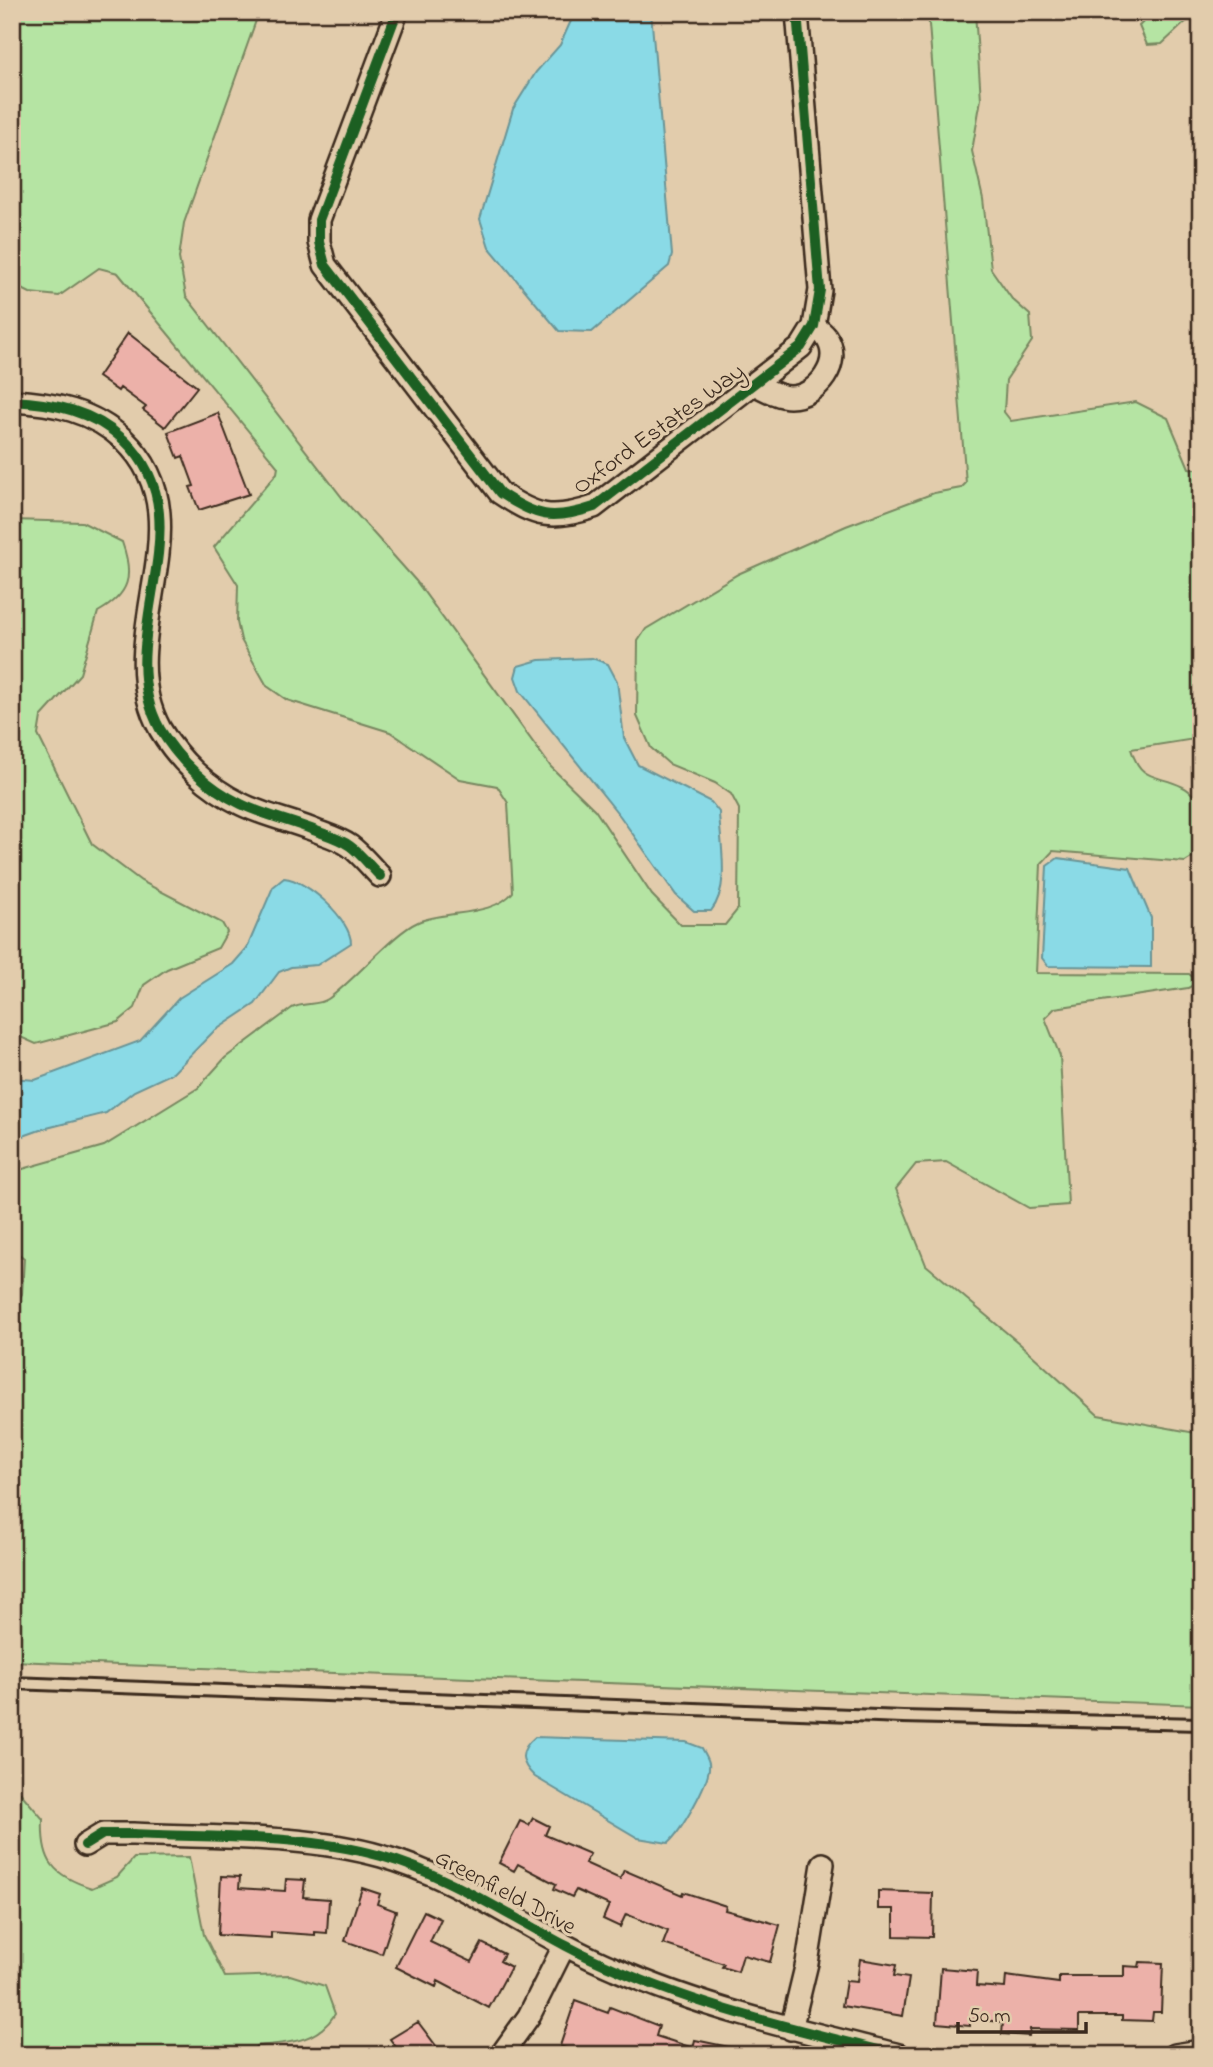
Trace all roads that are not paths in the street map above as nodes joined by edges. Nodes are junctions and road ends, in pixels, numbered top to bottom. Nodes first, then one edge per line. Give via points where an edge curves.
1 (397, 12) edge
2 (797, 12) edge
3 (814, 326) junction
4 (754, 384) junction
5 (12, 401) edge
6 (380, 876) dead end
7 (12, 1683) edge
8 (1201, 1724) edge
9 (85, 1845) dead end
10 (823, 1864) dead end
11 (564, 1946) junction
12 (791, 2029) junction
13 (1201, 2051) edge
14 (501, 2055) edge
15 (899, 2055) edge
16 (1175, 2055) edge

1 - 4 street, Oxford Estates Way via 319,220 319,242 325,265 337,284 500,493 546,517 594,507
2 - 3 street, Oxford Estates Way via 820,290
3 - 4 street, Oxford Estates Way via 801,347
3 - 4 street, Oxford Estates Way via 827,338 831,353 827,376 809,394 789,398
5 - 6 street via 65,407 106,423 134,450 154,481 161,514 159,557 143,642 146,683 159,727 192,772 241,804 349,845
7 - 8 lane
9 - 11 street, Greenfield Drive via 103,1834 133,1834 353,1849 412,1866
10 - 12 street
11 - 12 street, Greenfield Drive via 672,1992
11 - 14 street via 529,2016
12 - 15 street, Greenfield Drive
13 - 16 street

